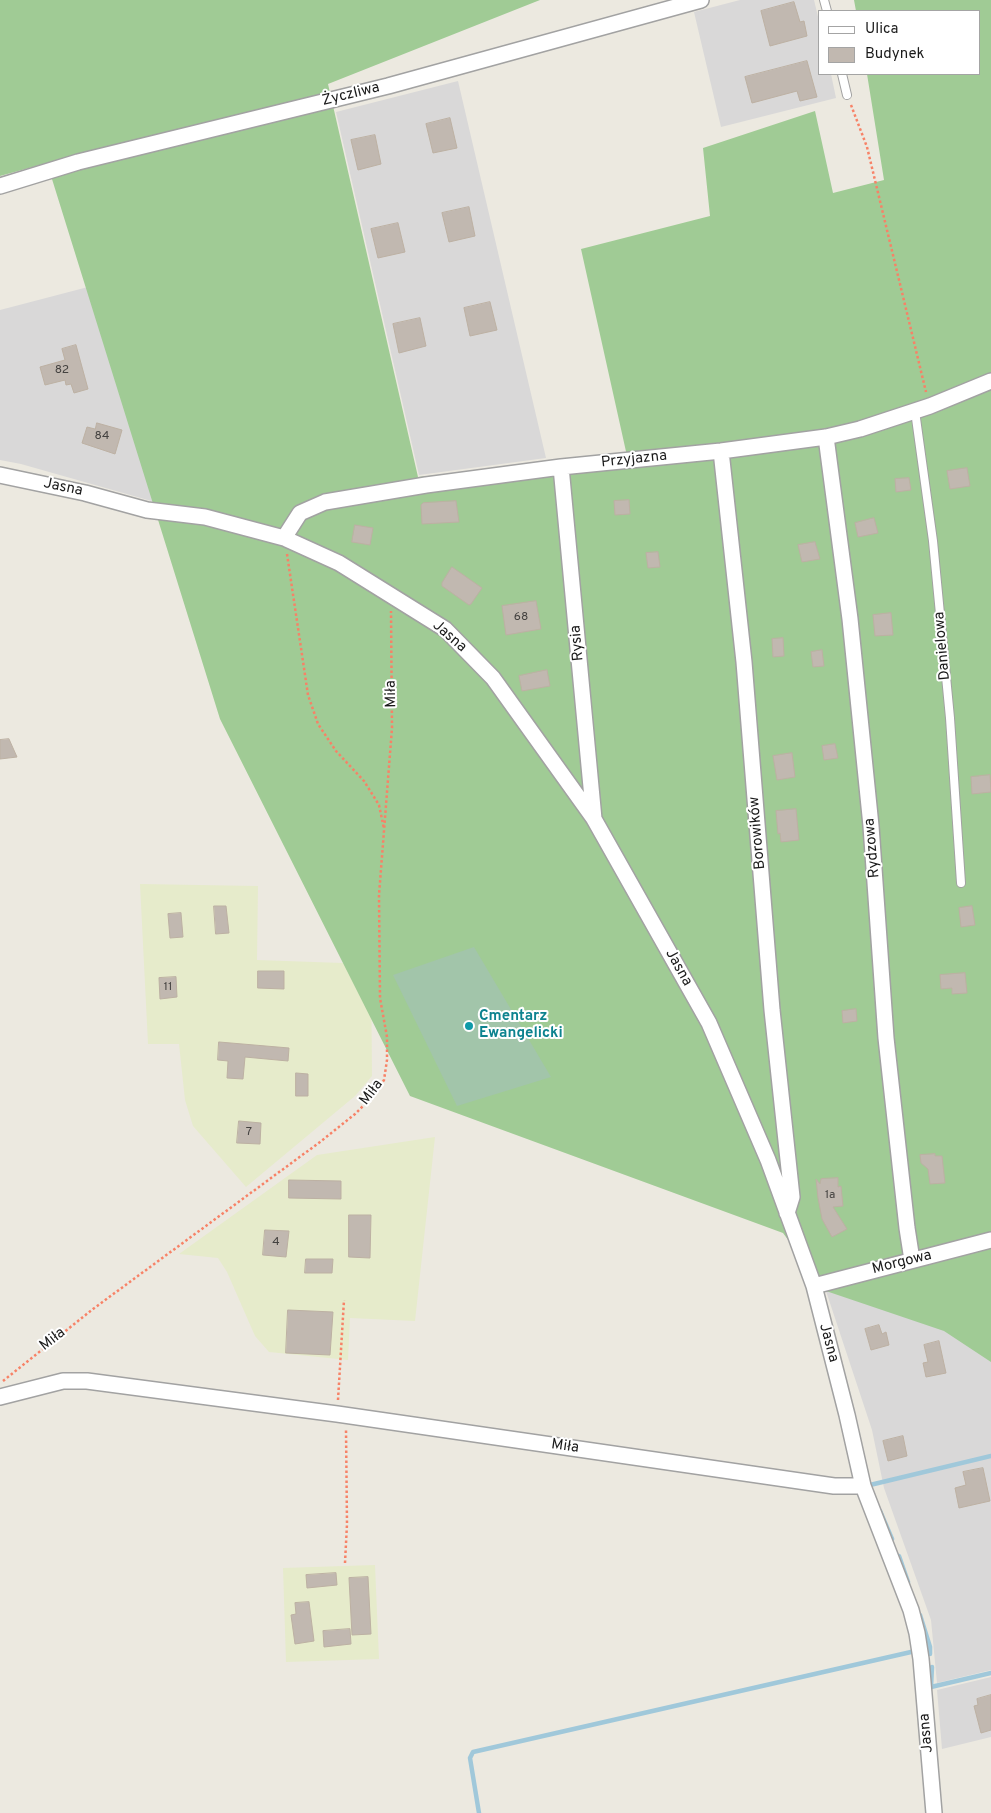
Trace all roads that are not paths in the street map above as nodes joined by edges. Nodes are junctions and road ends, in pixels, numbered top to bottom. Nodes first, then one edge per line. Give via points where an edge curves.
1 (701, 0) edge
2 (842, 75) edge
3 (847, 94) road end
4 (0, 186) edge
5 (991, 380) edge
6 (914, 411) junction
7 (826, 437) junction
8 (722, 452) junction
9 (562, 467) junction
10 (0, 475) edge
11 (284, 538) junction
12 (594, 820) junction
13 (961, 883) dead end
14 (787, 1214) junction
15 (991, 1240) edge
16 (912, 1260) junction
17 (814, 1286) junction
18 (0, 1397) edge
19 (863, 1486) junction
20 (934, 1813) edge

1 - 4 street, Życzliwa via 388,86 78,162
2 - 3 lane
5 - 6 street, Przyjazna
6 - 7 street, Przyjazna
6 - 13 lane, Danielowa via 933,541 950,718
7 - 8 street, Przyjazna
7 - 16 street, Rydzowa via 852,639 871,826 886,1038
8 - 9 street, Przyjazna
8 - 14 street, Borowików via 792,1196
9 - 11 street, Przyjazna via 325,502 300,513
9 - 12 street, Rysia
10 - 11 street, Jasna via 147,510 205,517
11 - 12 street, Jasna via 340,562 445,629 493,678
12 - 14 street, Jasna via 709,1023 768,1160
14 - 17 street, Jasna
15 - 16 street, Morgowa
16 - 17 street, Morgowa
17 - 19 street, Jasna
18 - 19 street, Miła via 63,1381 80,1380 341,1414 834,1486
19 - 20 street, Jasna via 917,1633

